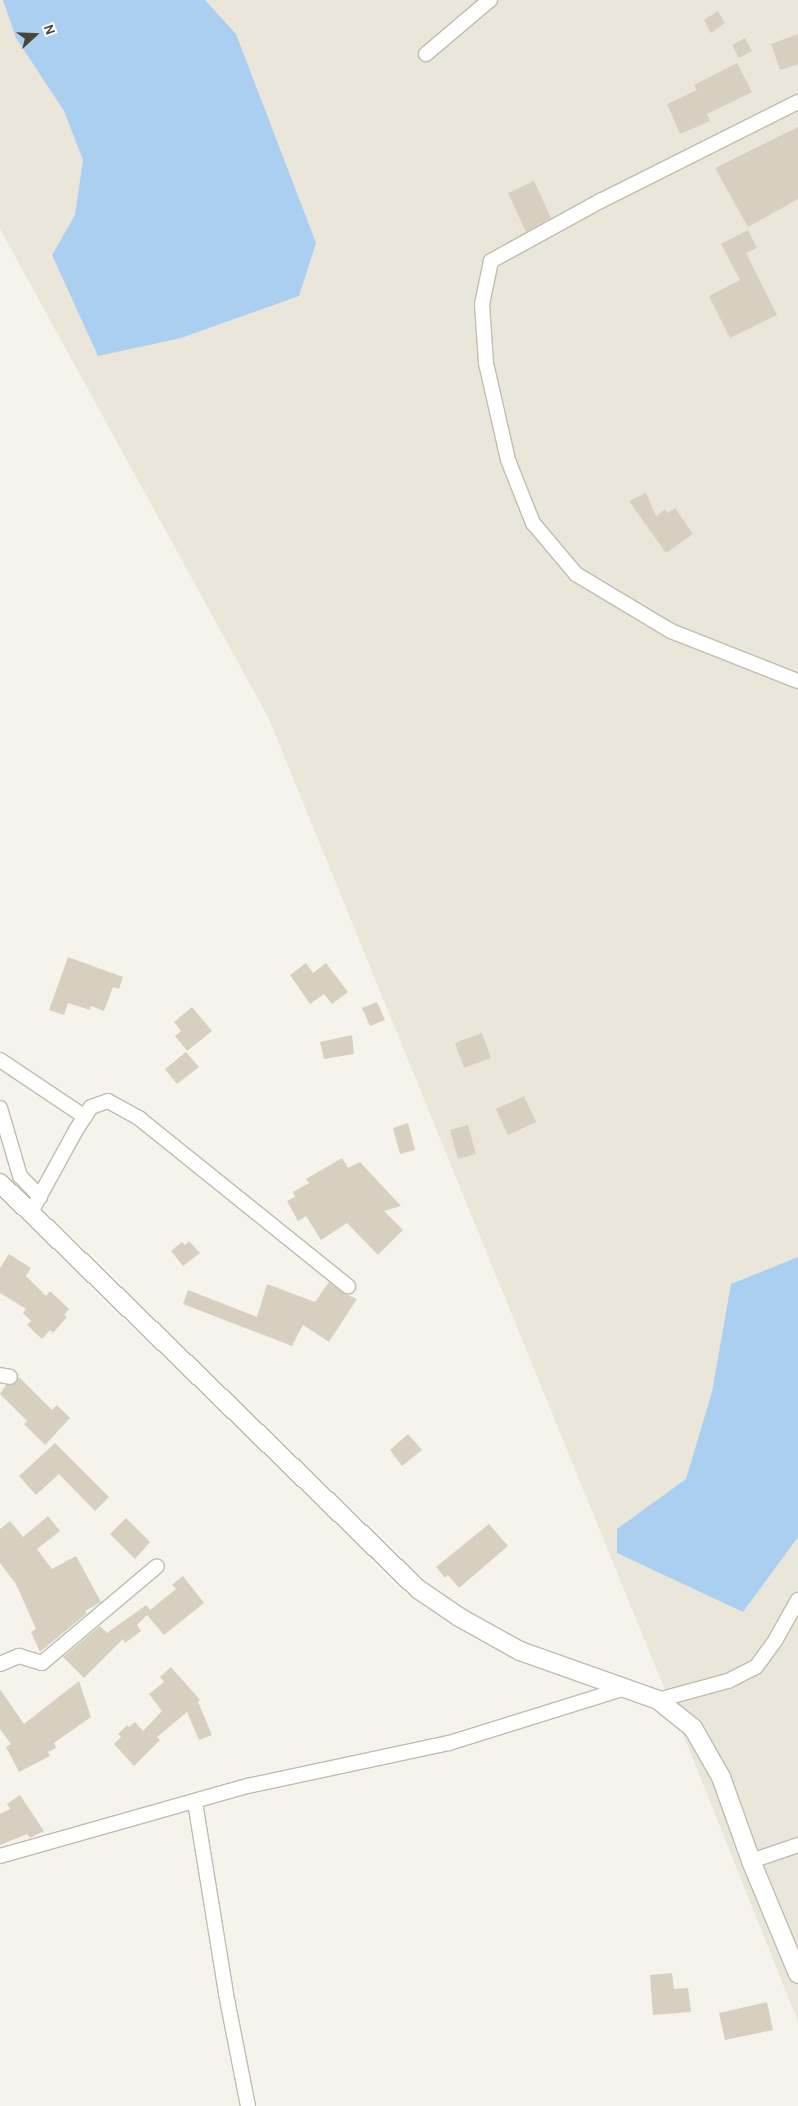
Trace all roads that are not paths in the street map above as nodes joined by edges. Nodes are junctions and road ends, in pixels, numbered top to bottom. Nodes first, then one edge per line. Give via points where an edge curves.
1 (490, 0) edge
2 (426, 54) dead end
3 (798, 102) edge
4 (798, 681) edge
5 (0, 1060) edge
6 (0, 1108) edge
7 (85, 1117) junction
8 (0, 1183) edge
9 (40, 1197) junction
10 (30, 1214) junction
11 (348, 1286) dead end
12 (157, 1566) dead end
13 (798, 1600) edge
14 (0, 1664) edge
15 (622, 1689) junction
16 (658, 1700) junction
17 (195, 1802) junction
18 (798, 1845) edge
19 (0, 1856) edge
20 (751, 1861) junction
21 (798, 1974) edge
22 (248, 2106) edge

1 - 2 street
3 - 4 street via 602,200 491,261 482,304 486,363 508,460 534,523 576,574 671,631
5 - 7 street
6 - 9 street via 20,1176
7 - 9 street
7 - 11 street via 91,1107 108,1101 140,1119
8 - 10 street
9 - 10 street
10 - 15 street via 418,1589 459,1617 520,1650
12 - 14 street via 42,1663 19,1656
13 - 16 street via 756,1667 728,1681
15 - 16 street
15 - 17 street via 449,1743 248,1786
16 - 20 street via 693,1728 721,1777
17 - 19 street
17 - 22 street
18 - 20 street
20 - 21 street

